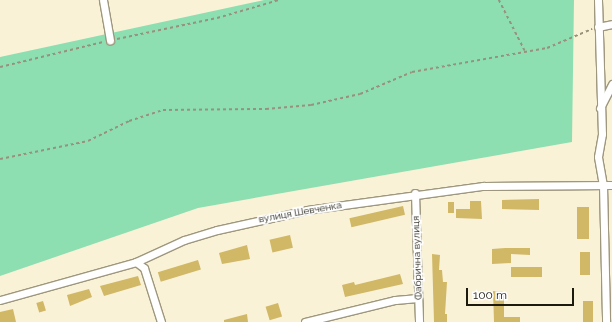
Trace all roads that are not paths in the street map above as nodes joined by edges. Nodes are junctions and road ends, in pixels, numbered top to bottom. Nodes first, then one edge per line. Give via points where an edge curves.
1 (103, 0) edge
2 (598, 0) edge
3 (612, 24) edge
4 (598, 26) junction
5 (110, 40) road end
6 (612, 84) edge
7 (600, 108) junction
8 (612, 184) edge
9 (603, 185) junction
10 (415, 194) junction
11 (136, 262) junction
12 (418, 298) junction
13 (0, 300) edge
14 (161, 322) edge
15 (305, 322) edge
16 (419, 322) edge
17 (606, 322) edge

1 - 5 street
2 - 4 street
3 - 4 street
4 - 7 street
6 - 7 street
7 - 9 street via 602,134 598,157
8 - 9 street, вулиця Шевченка
9 - 10 street, вулиця Шевченка via 483,186
9 - 17 street
10 - 11 street, вулиця Шевченка via 252,221 184,240
10 - 12 street, Фабрична вулиця
11 - 13 street, вулиця Шевченка
11 - 14 street via 144,268
12 - 15 street via 395,300
12 - 16 street, Фабрична вулиця

